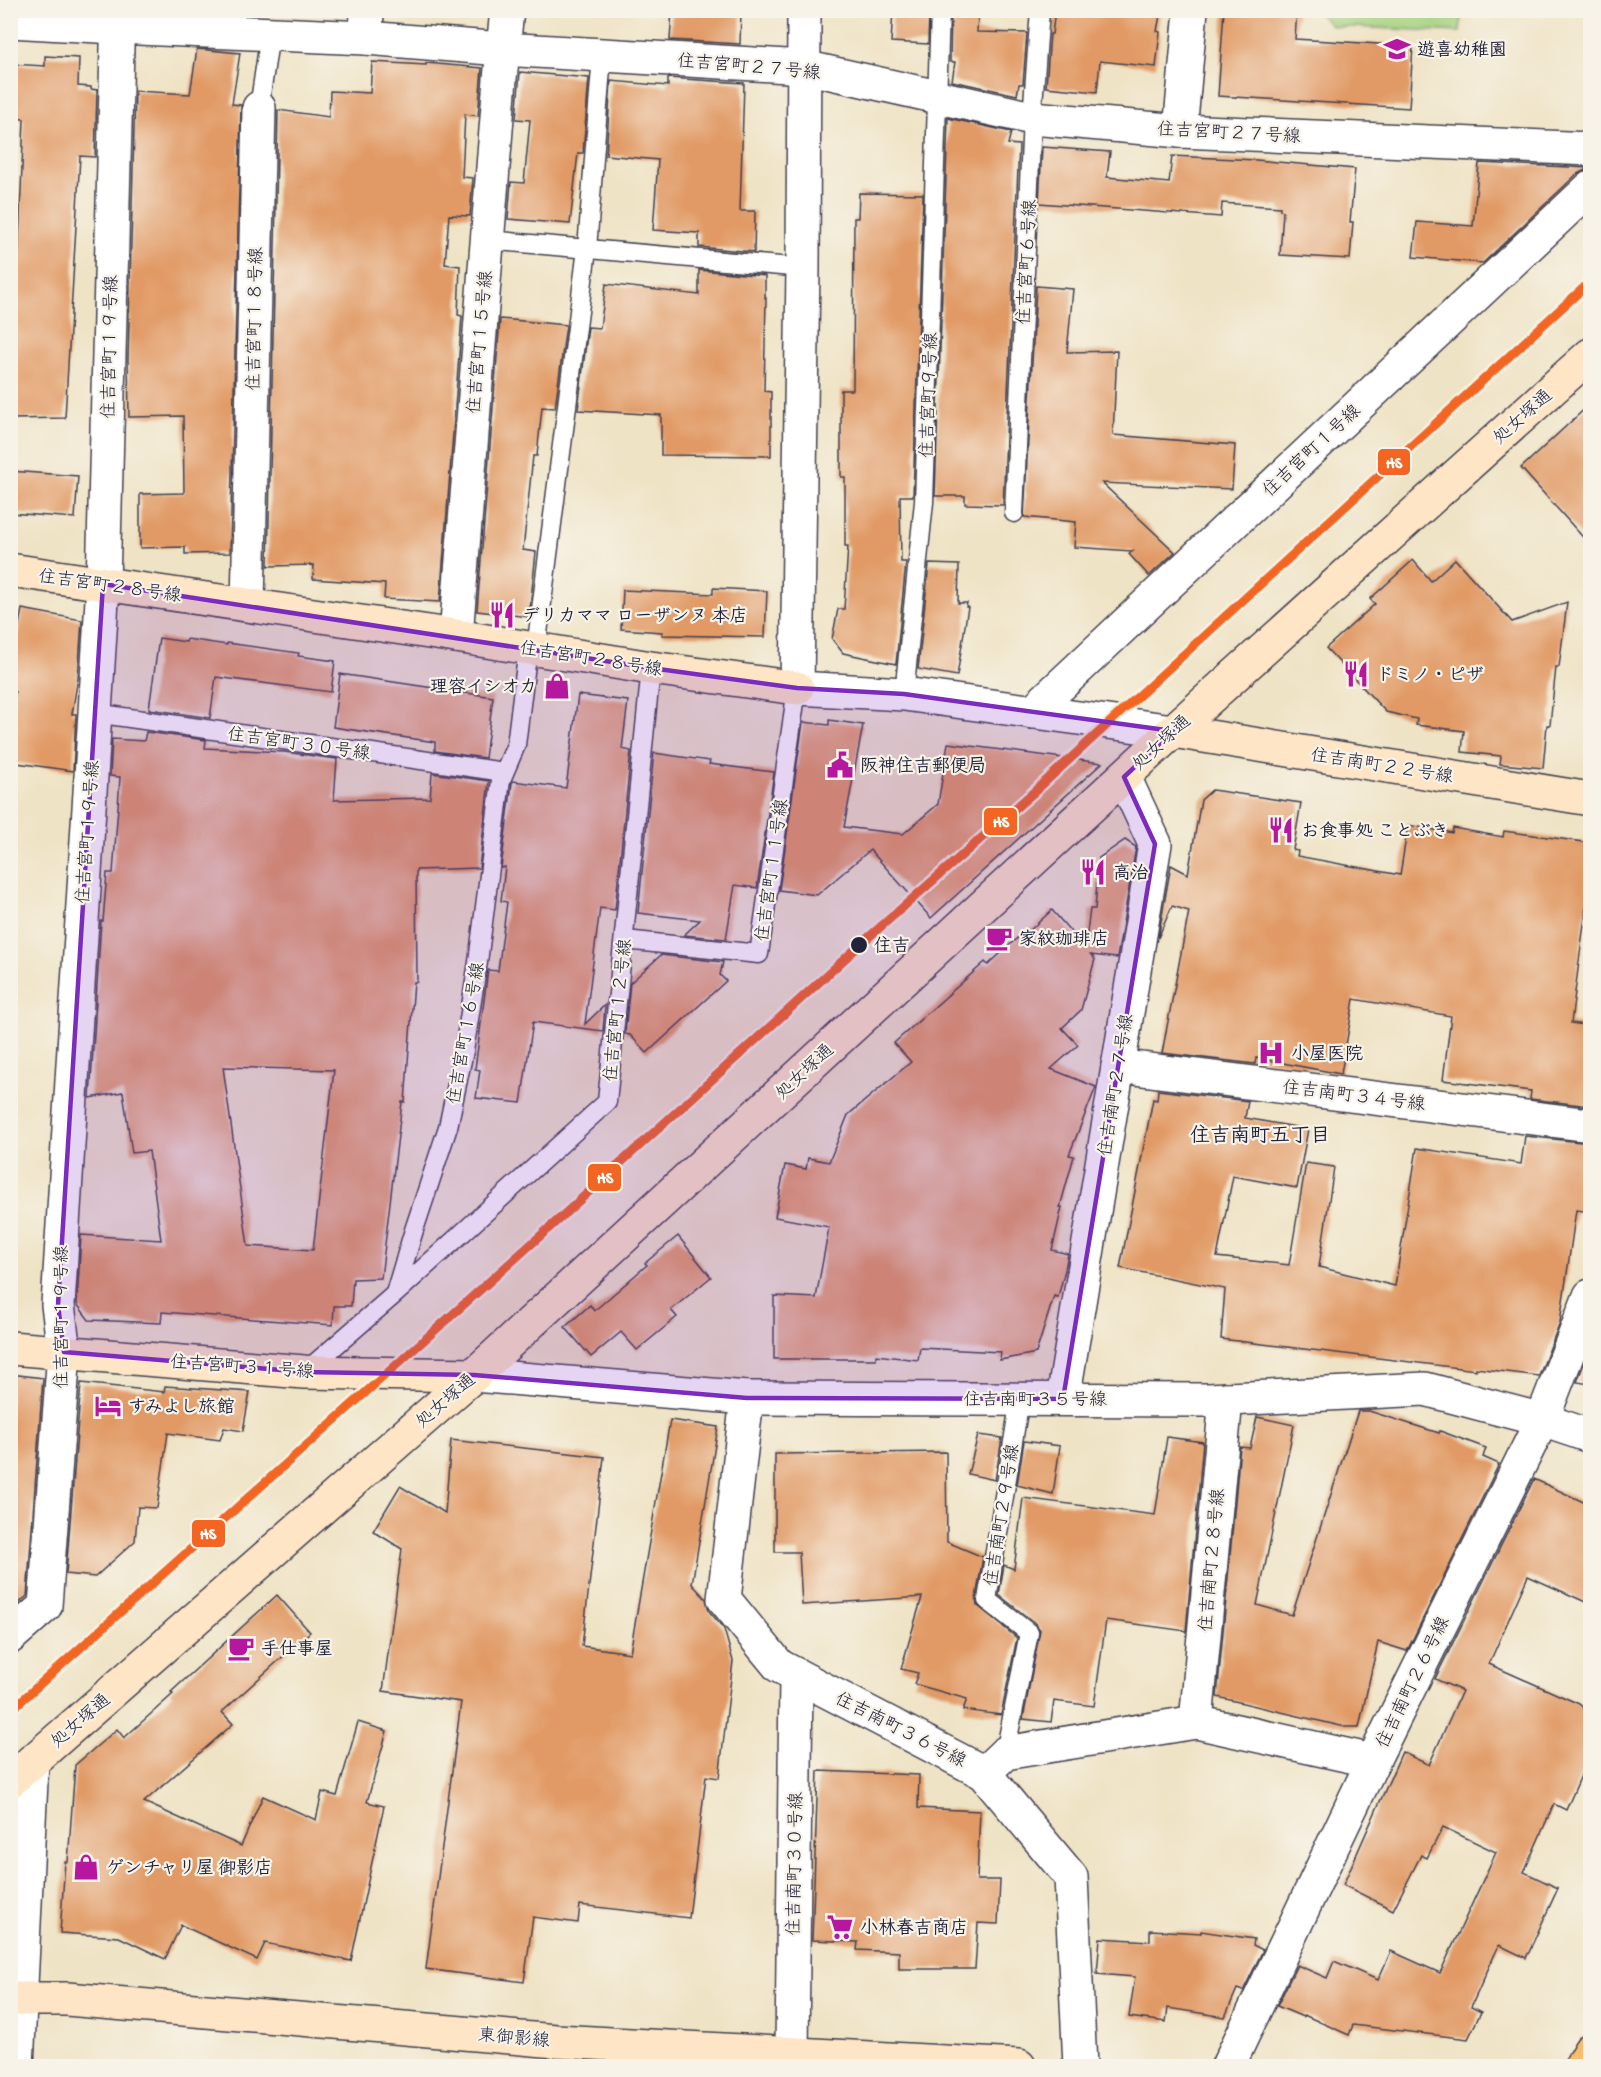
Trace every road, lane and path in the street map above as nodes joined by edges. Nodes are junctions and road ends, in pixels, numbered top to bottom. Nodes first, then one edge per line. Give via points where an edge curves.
1 (507, 10) edge
2 (804, 10) edge
3 (940, 10) edge
4 (1040, 10) edge
5 (1191, 10) edge
6 (117, 19) edge
7 (10, 21) edge
8 (366, 24) edge
9 (270, 34) junction
10 (502, 49) junction
11 (602, 55) junction
12 (804, 67) junction
13 (937, 96) junction
14 (259, 108) joint
15 (1032, 118) junction
16 (1180, 131) junction
17 (1590, 149) edge
18 (1590, 188) edge
19 (487, 240) junction
20 (587, 249) junction
21 (803, 268) junction
22 (1590, 355) edge
23 (1014, 513) dead end
24 (10, 570) edge
25 (103, 584) junction
26 (248, 605) junction
27 (456, 636) junction
28 (532, 649) junction
29 (651, 668) junction
30 (797, 688) junction
31 (904, 694) junction
32 (1032, 712) junction
33 (95, 713) junction
34 (1173, 731) junction
35 (504, 772) junction
36 (1124, 777) junction
37 (1590, 799) edge
38 (625, 940) junction
39 (1118, 1066) junction
40 (1590, 1125) edge
41 (395, 1294) junction
42 (1590, 1296) edge
43 (10, 1348) edge
44 (64, 1352) junction
45 (304, 1372) junction
46 (474, 1375) junction
47 (747, 1398) junction
48 (1020, 1399) junction
49 (1226, 1399) junction
50 (1064, 1400) junction
51 (1542, 1420) junction
52 (1590, 1436) edge
53 (10, 1637) edge
54 (796, 1675) junction
55 (1196, 1722) junction
56 (1373, 1761) junction
57 (995, 1763) junction
58 (21, 1771) edge
59 (15, 1999) edge
60 (1590, 2050) edge
61 (792, 2054) junction
62 (17, 2067) edge
63 (1019, 2067) edge
64 (1080, 2067) edge
65 (1228, 2067) edge
66 (1581, 2067) edge

1 - 10 street, 住吉宮町１５号線
2 - 12 street
3 - 13 lane, 住吉宮町９号線
4 - 15 lane, 住吉宮町６号線
5 - 16 street
6 - 7 street, 住吉宮町２７号線
6 - 9 street, 住吉宮町２７号線
6 - 25 street, 住吉宮町１９号線
8 - 9 street, 住吉宮町２７号線
8 - 10 street, 住吉宮町２７号線
9 - 14 lane, 住吉宮町１８号線
10 - 11 street, 住吉宮町２７号線
10 - 19 street, 住吉宮町１５号線
11 - 12 street, 住吉宮町２７号線
11 - 20 lane, 住吉宮町１６号線
12 - 13 street, 住吉宮町２７号線
12 - 21 street
13 - 15 street, 住吉宮町２７号線
13 - 31 lane, 住吉宮町９号線 via 924,502
14 - 26 street, 住吉宮町１８号線
15 - 16 street, 住吉宮町２７号線
15 - 23 lane, 住吉宮町６号線
16 - 17 street, 住吉宮町２７号線
18 - 32 street, 住吉宮町１号線
19 - 20 lane
19 - 27 street, 住吉宮町１５号線
20 - 21 lane
20 - 28 lane, 住吉宮町１６号線
21 - 30 street
22 - 34 street, 処女塚通
24 - 25 street, 住吉宮町２８号線
25 - 26 street, 住吉宮町２８号線
25 - 33 street, 住吉宮町１９号線
26 - 27 street, 住吉宮町２８号線
27 - 28 street, 住吉宮町２８号線
28 - 29 street, 住吉宮町２８号線
28 - 35 lane, 住吉宮町１６号線 via 516,745
29 - 30 street, 住吉宮町２８号線
29 - 38 lane, 住吉宮町１２号線
30 - 31 street, 住吉宮町２８号線
30 - 38 lane, 住吉宮町１１号線 via 759,954
31 - 32 street, 住吉宮町２８号線
32 - 34 street, 住吉宮町２８号線
33 - 35 lane, 住吉宮町３０号線
33 - 44 street, 住吉宮町１９号線 via 58,1305
34 - 36 street, 処女塚通
34 - 37 street, 住吉南町２２号線
35 - 41 lane, 住吉宮町１６号線 via 474,984 448,1127
36 - 39 street, 住吉南町２７号線 via 1155,844
36 - 46 street, 処女塚通
38 - 41 lane, 住吉宮町１２号線 via 607,1102
39 - 40 street, 住吉南町３４号線
39 - 50 street, 住吉南町２７号線
41 - 45 lane
42 - 51 street, 住吉南町２６号線
43 - 44 street, 住吉宮町３１号線
44 - 45 street, 住吉宮町３１号線
44 - 53 street, 住吉宮町１９号線 via 45,1606
45 - 46 street, 住吉宮町３１号線
46 - 47 street, 住吉南町３５号線
46 - 58 street, 処女塚通
47 - 48 street, 住吉南町３５号線
47 - 54 street, 住吉南町３６号線 via 724,1599 779,1666
48 - 50 street, 住吉南町３５号線
48 - 57 lane, 住吉南町２９号線 via 987,1600 1029,1633
49 - 50 street, 住吉南町３５号線
49 - 51 street, 住吉南町３５号線 via 1425,1389
49 - 55 street, 住吉南町２８号線
51 - 52 street, 住吉南町３５号線
51 - 56 street, 住吉南町２６号線
54 - 57 street, 住吉南町３６号線
54 - 61 street, 住吉南町３０号線
55 - 56 street
55 - 57 street
56 - 65 street, 住吉南町２６号線
57 - 64 street via 1071,1877
58 - 59 street
59 - 61 street, 東御影線 via 67,1999 556,2041
59 - 62 street
60 - 66 highway
61 - 63 street, 東御影線

